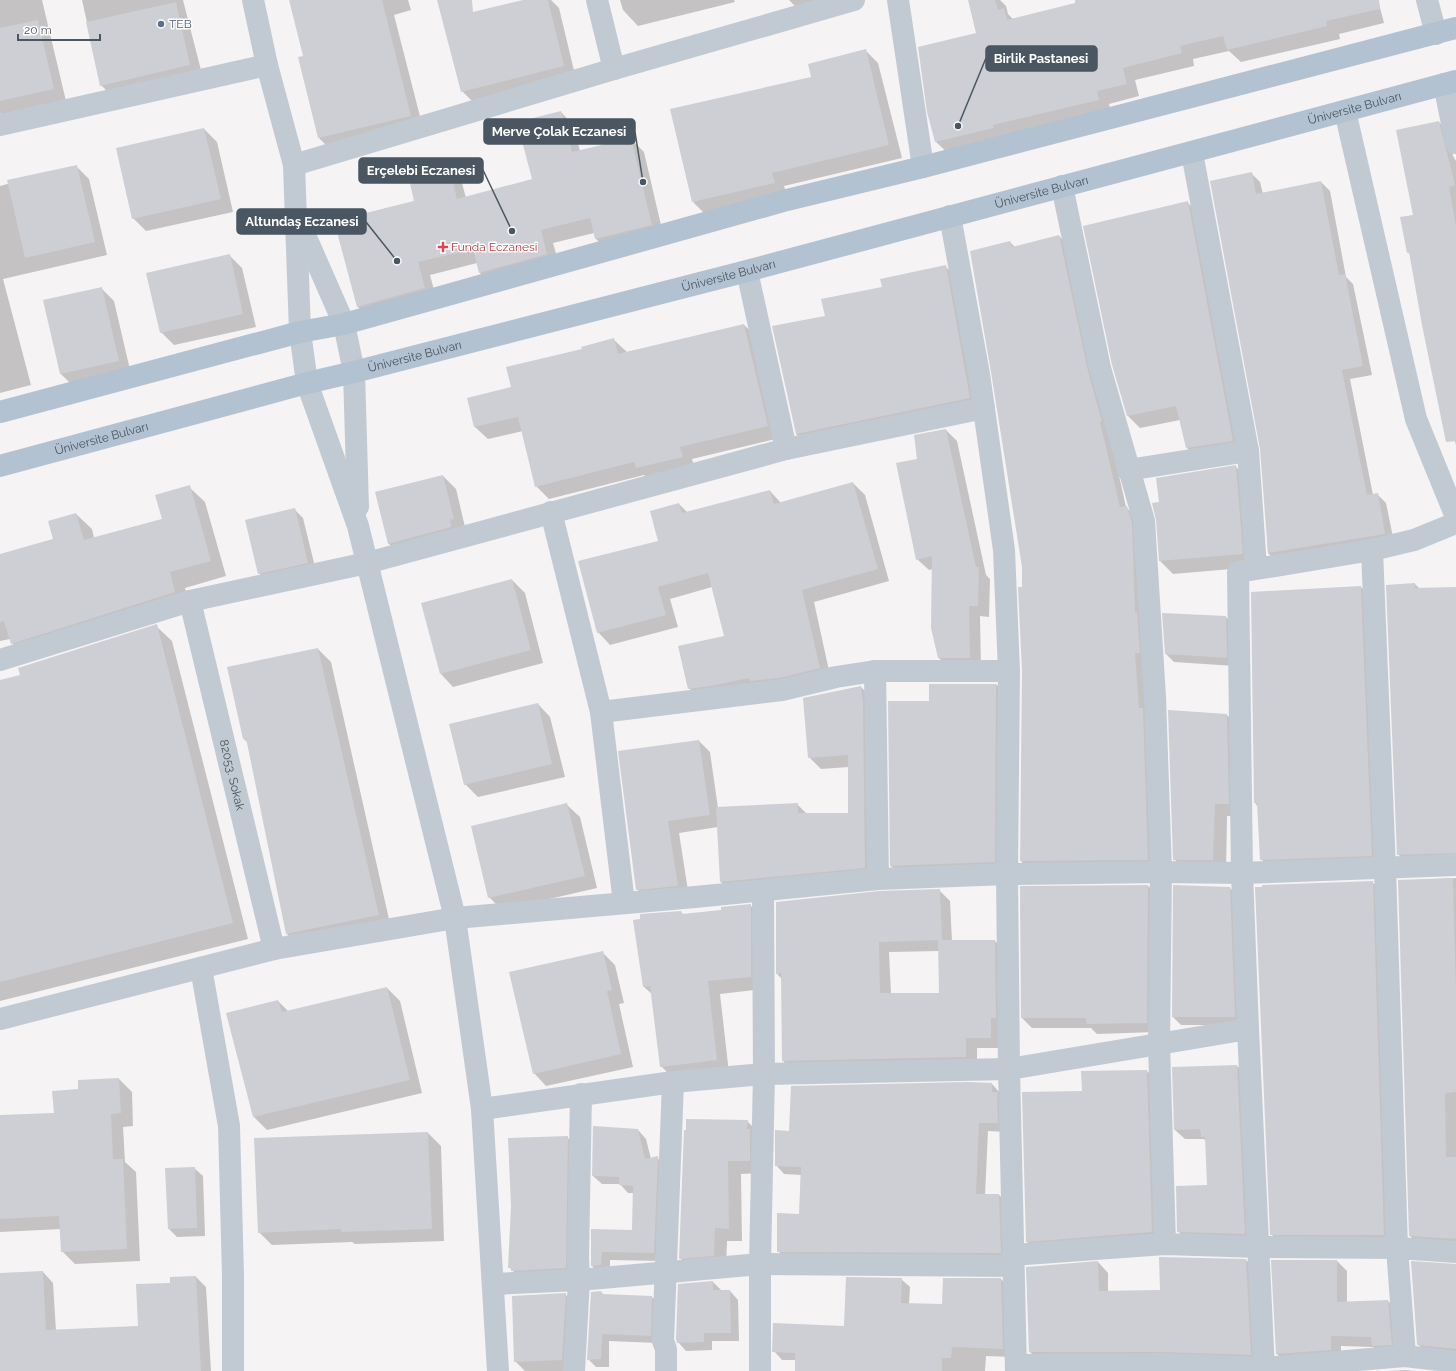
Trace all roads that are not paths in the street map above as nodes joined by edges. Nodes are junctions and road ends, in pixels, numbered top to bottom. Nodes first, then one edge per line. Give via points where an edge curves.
1 (253, 0) edge
2 (597, 0) edge
3 (854, 0) edge
4 (898, 0) edge
5 (1427, 0) edge
6 (1446, 31) edge
7 (267, 65) junction
8 (614, 69) junction
9 (1450, 82) edge
10 (1344, 111) junction
11 (0, 125) edge
12 (1456, 144) edge
13 (1192, 153) junction
14 (294, 165) junction
15 (923, 167) junction
16 (1062, 186) junction
17 (295, 214) junction
18 (950, 216) junction
19 (747, 271) junction
20 (344, 324) junction
21 (300, 332) junction
22 (354, 372) junction
23 (307, 383) junction
24 (984, 408) junction
25 (0, 412) edge
26 (786, 449) junction
27 (1248, 451) junction
28 (0, 466) edge
29 (1128, 470) junction
30 (551, 512) junction
31 (1456, 517) edge
32 (1456, 523) edge
33 (358, 526) junction
34 (1372, 550) junction
35 (367, 563) junction
36 (1256, 568) junction
37 (190, 601) junction
38 (0, 660) edge
39 (1009, 670) junction
40 (875, 671) junction
41 (600, 712) junction
42 (1456, 865) edge
43 (1385, 869) junction
44 (1161, 872) junction
45 (1242, 873) junction
46 (1007, 874) junction
47 (878, 879) junction
48 (763, 891) junction
49 (624, 903) junction
50 (455, 918) junction
51 (274, 949) junction
52 (201, 968) junction
53 (0, 1019) edge
54 (1248, 1029) junction
55 (1159, 1044) junction
56 (1009, 1069) junction
57 (764, 1074) junction
58 (673, 1082) junction
59 (581, 1094) junction
60 (482, 1109) junction
61 (1165, 1244) junction
62 (1259, 1247) junction
63 (1396, 1248) junction
64 (1456, 1252) edge
65 (1013, 1261) junction
66 (760, 1264) junction
67 (667, 1273) junction
68 (579, 1280) junction
69 (493, 1284) junction
70 (1405, 1356) junction
71 (1456, 1362) edge
72 (1016, 1368) edge
73 (1264, 1370) edge
74 (233, 1371) edge
75 (498, 1371) edge
76 (574, 1371) edge
77 (666, 1371) edge
78 (760, 1371) edge

1 - 7 street
2 - 8 street
3 - 8 street
4 - 15 street
5 - 6 street
6 - 15 main road
7 - 11 street
7 - 14 street
8 - 14 street
9 - 10 main road, Üniversite Bulvarı
9 - 12 street
10 - 13 main road, Üniversite Bulvarı
10 - 31 street via 1416,419
13 - 16 main road, Üniversite Bulvarı
13 - 27 street
14 - 17 street
15 - 20 main road via 787,200
16 - 18 main road, Üniversite Bulvarı
16 - 29 street via 1100,368
17 - 20 street
17 - 21 street
18 - 19 main road, Üniversite Bulvarı
18 - 24 street
19 - 22 main road, Üniversite Bulvarı
19 - 26 street
20 - 21 main road
20 - 22 street
21 - 23 street
21 - 25 main road
22 - 23 main road, Üniversite Bulvarı
22 - 33 street
23 - 28 main road, Üniversite Bulvarı
23 - 33 street
24 - 26 street
24 - 39 street via 1004,550
26 - 30 street
27 - 29 street
27 - 36 street
29 - 44 street via 1144,521 1155,697
30 - 35 street
30 - 41 street
32 - 34 street via 1414,540
33 - 35 street
34 - 36 street
34 - 43 street
35 - 37 street
35 - 50 street
36 - 45 street via 1238,572
37 - 38 street
37 - 51 street, 82053. Sokak
39 - 40 street
39 - 46 street
40 - 41 street via 836,676 782,690
40 - 47 street
41 - 49 street
42 - 43 street
43 - 45 street
43 - 63 street
44 - 45 street
44 - 46 street
44 - 55 street
45 - 54 street
46 - 47 street
46 - 56 street
47 - 48 street
48 - 49 street
48 - 57 street
49 - 50 street
50 - 51 street
50 - 60 street
51 - 52 street
52 - 53 street
52 - 74 street via 229,1126
54 - 55 street
54 - 62 street
55 - 56 street
55 - 61 street
56 - 57 street
56 - 65 street
57 - 58 street
57 - 66 street
58 - 59 street
58 - 67 street
59 - 60 street
59 - 68 street
60 - 69 street
61 - 62 street
61 - 65 street
62 - 63 street
62 - 73 street
63 - 64 street
63 - 70 street
65 - 66 street
65 - 72 street
66 - 67 street
66 - 78 street
67 - 68 street
67 - 77 street via 663,1341 666,1349
68 - 69 street
68 - 76 street
69 - 75 street
70 - 71 street
70 - 73 street
72 - 73 street via 1161,1364

